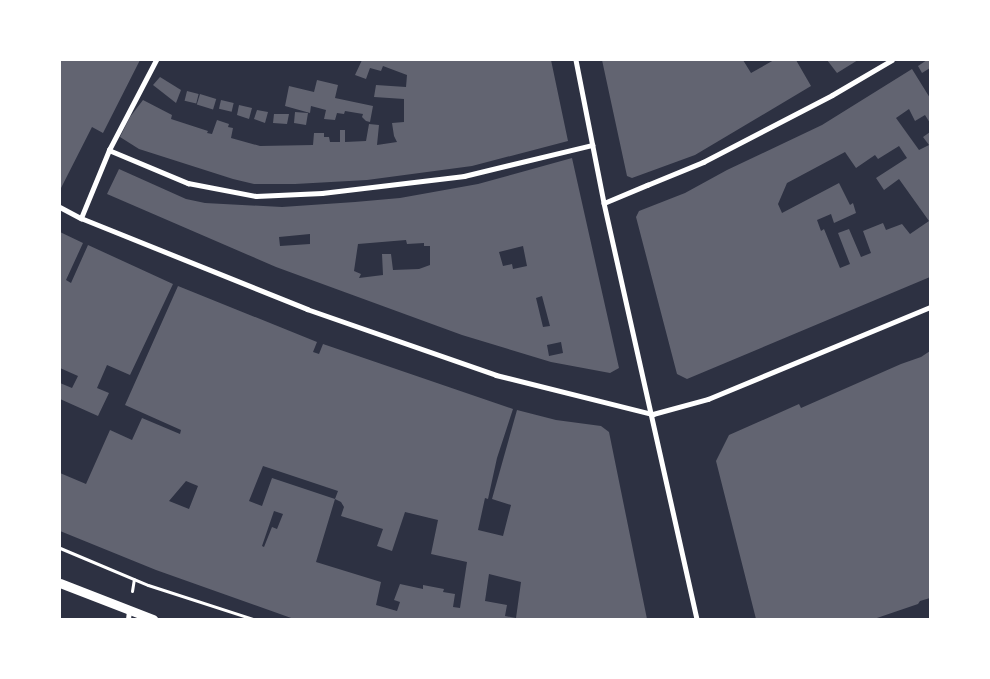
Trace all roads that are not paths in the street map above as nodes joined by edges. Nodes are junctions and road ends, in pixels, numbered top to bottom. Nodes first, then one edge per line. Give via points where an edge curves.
1 (156, 60) edge
2 (576, 60) edge
3 (892, 60) edge
4 (592, 145) junction
5 (109, 150) junction
6 (647, 185) joint
7 (604, 203) junction
8 (60, 207) edge
9 (81, 218) junction
10 (930, 307) edge
11 (653, 414) junction
12 (60, 583) edge
13 (128, 615) edge
14 (153, 619) edge
15 (697, 619) edge

1 - 5 street
2 - 4 street
3 - 6 street via 702,162
4 - 5 street via 464,176 322,193 256,196 188,183
4 - 7 street
5 - 9 street
6 - 7 street
7 - 11 street
8 - 9 street
9 - 11 street via 306,309 496,375
10 - 11 street via 708,399
11 - 15 street
12 - 13 street
13 - 14 street

